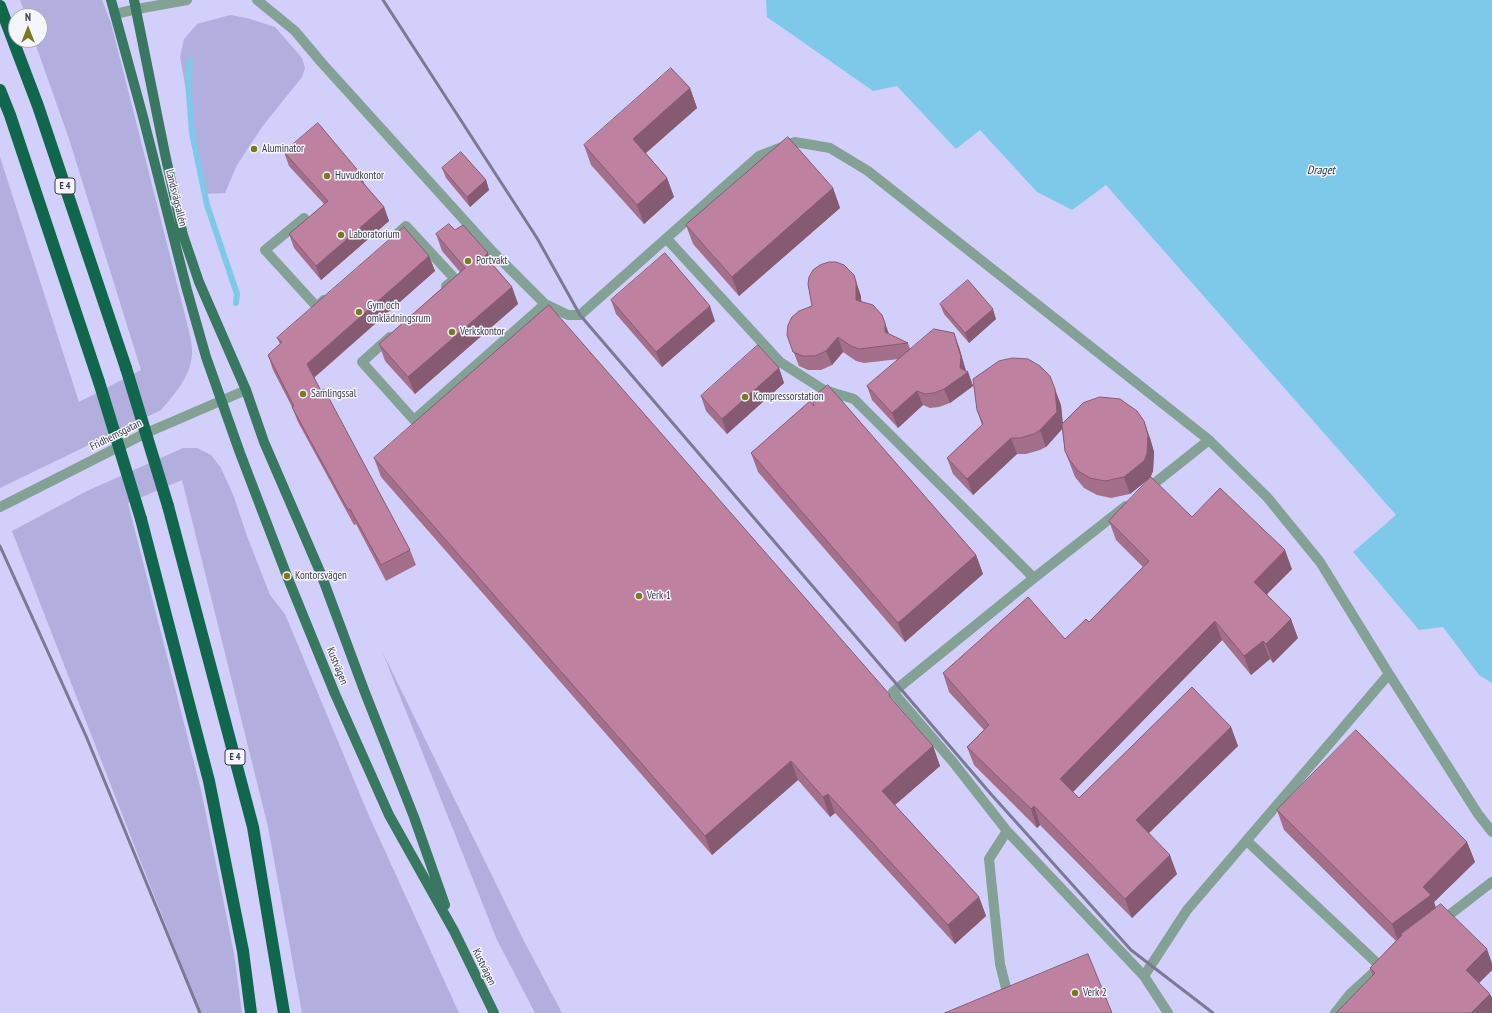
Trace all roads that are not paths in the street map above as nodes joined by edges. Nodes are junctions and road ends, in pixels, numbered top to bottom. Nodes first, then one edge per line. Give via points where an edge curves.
1 (111, 0) edge
2 (187, 0) edge
3 (257, 0) edge
4 (136, 4) edge
5 (0, 6) edge
6 (115, 14) junction
7 (0, 90) edge
8 (304, 218) dead end
9 (667, 239) junction
10 (390, 241) edge
11 (334, 292) edge
12 (437, 294) edge
13 (544, 304) junction
14 (397, 331) edge
15 (246, 390) junction
16 (222, 400) junction
17 (1210, 440) junction
18 (0, 507) edge
19 (1034, 578) junction
20 (1389, 674) junction
21 (1007, 831) junction
22 (1492, 832) edge
23 (1247, 841) junction
24 (1492, 882) edge
25 (1429, 930) edge
26 (454, 931) junction
27 (1392, 957) edge
28 (1380, 966) junction
29 (1144, 976) junction
30 (1010, 1002) edge
31 (251, 1013) edge
32 (284, 1013) edge
33 (494, 1013) edge
34 (1168, 1013) edge
35 (1335, 1013) edge

1 - 6 main road, Landsvägsallén
2 - 4 street
3 - 13 street via 295,31 493,252
4 - 6 street
4 - 15 main road, Landsvägsallén via 183,235 199,282
5 - 32 highway, E 4, bridge via 38,106 126,368 168,506 253,827
6 - 16 main road, Landsvägsallén via 187,290 206,357
7 - 31 highway, bridge via 99,382 141,519 209,781 243,951
8 - 11 street via 265,250 317,307
9 - 13 street via 580,315 568,315
9 - 17 street via 759,156 795,142 830,148 868,171
9 - 19 street via 780,362 824,390 854,399
10 - 12 street via 406,226 455,279
13 - 14 street via 414,420 362,362
15 - 16 street, Fridhemsgatan
15 - 26 main road, Kustvägen via 264,442 320,574 414,817
16 - 18 street, Fridhemsgatan via 144,434
16 - 26 main road, Kustvägen via 284,569 335,694 389,815
17 - 19 street
17 - 20 street via 1267,497 1320,562
19 - 21 street via 892,692 953,762
20 - 22 street
20 - 23 street
21 - 29 street
21 - 30 street via 989,859 1000,964
23 - 28 street
23 - 29 street via 1188,910
24 - 25 street
26 - 33 main road, Kustvägen
27 - 28 street
28 - 35 street via 1350,994
29 - 34 street

